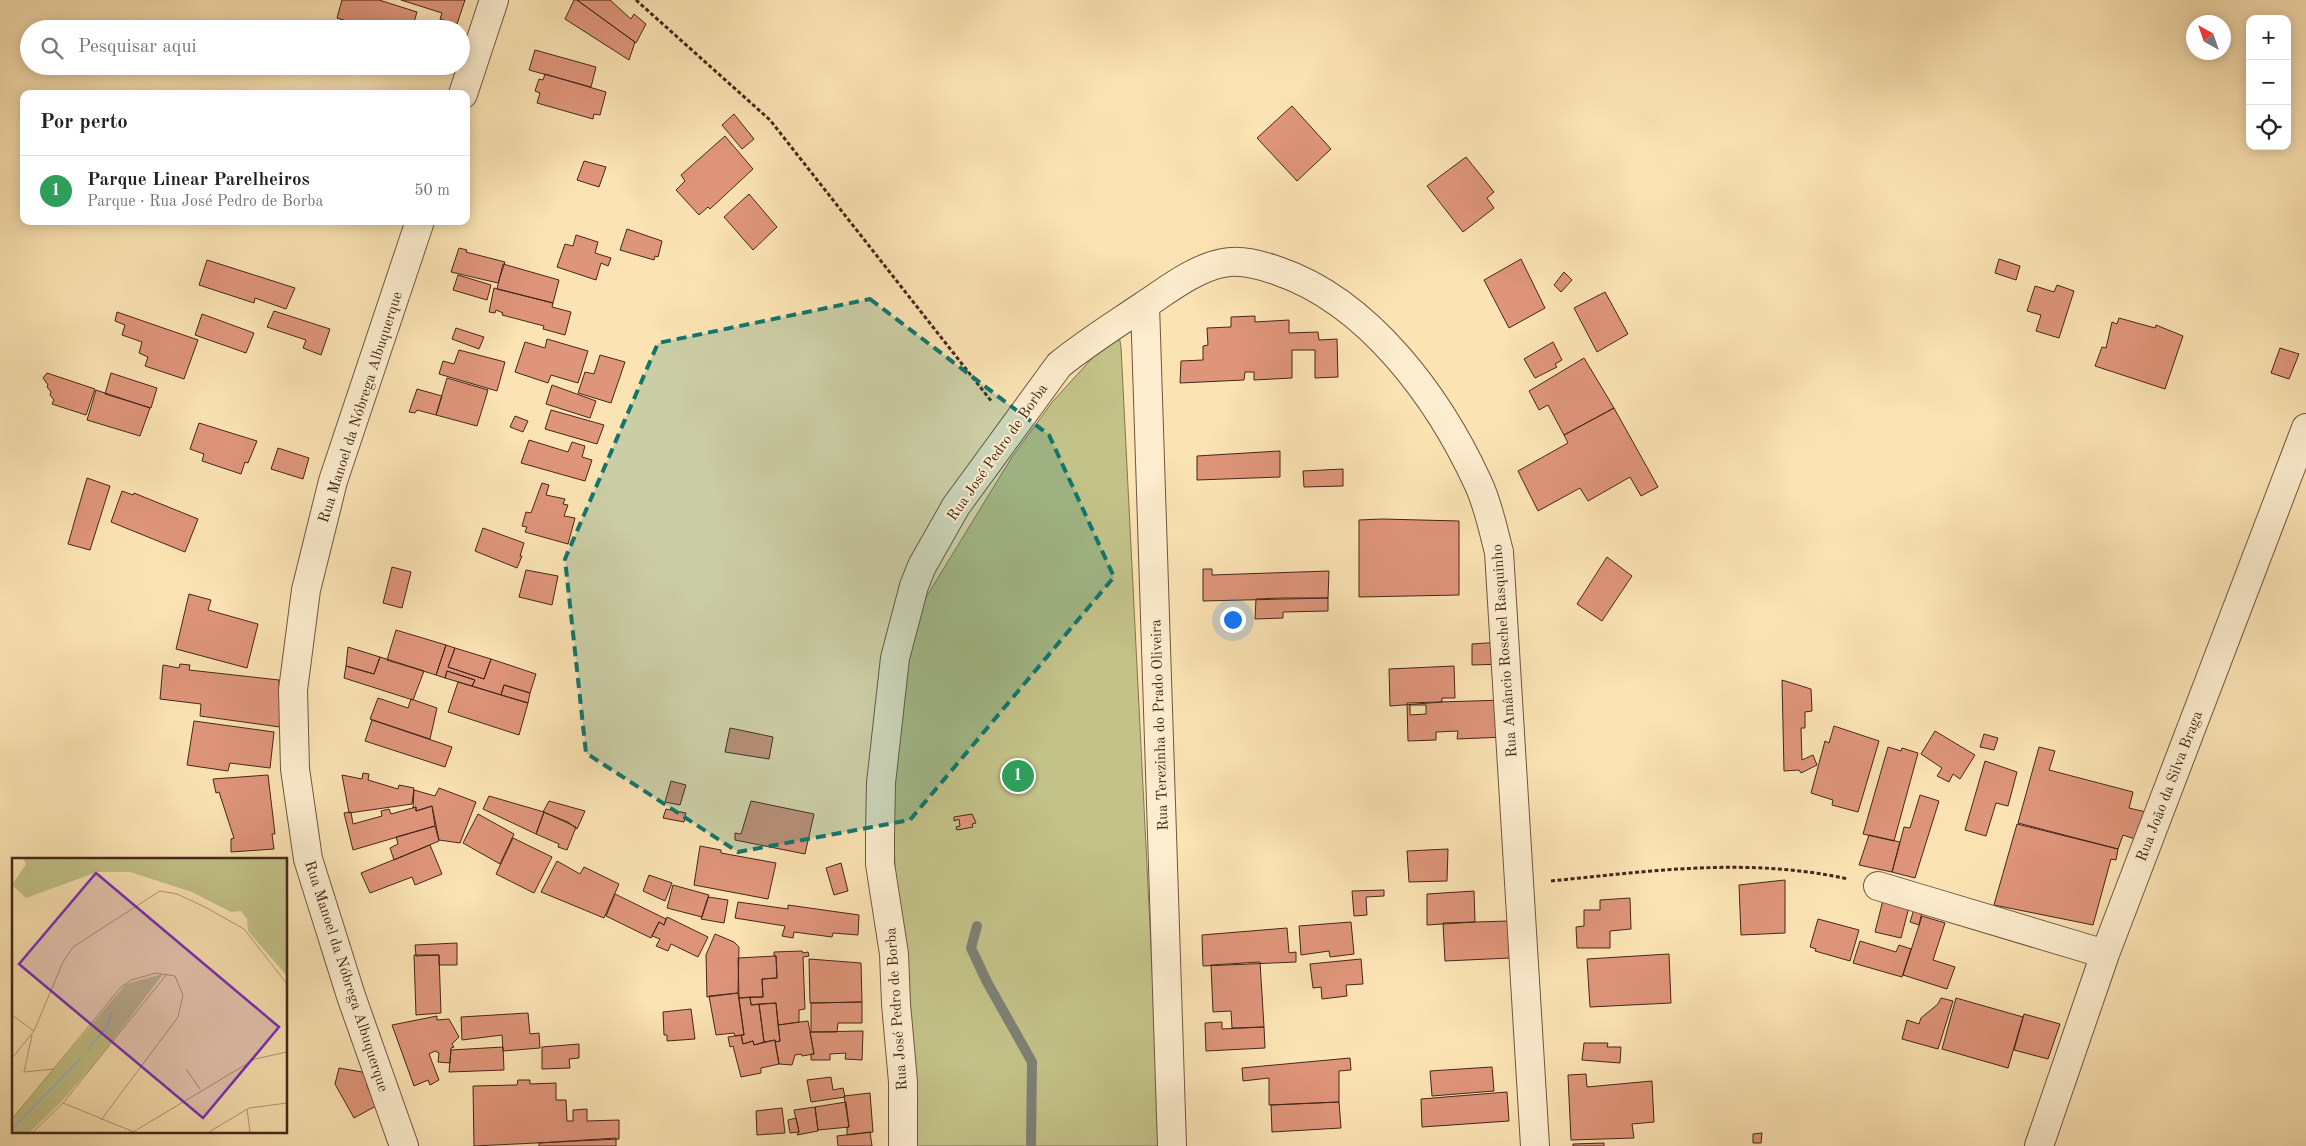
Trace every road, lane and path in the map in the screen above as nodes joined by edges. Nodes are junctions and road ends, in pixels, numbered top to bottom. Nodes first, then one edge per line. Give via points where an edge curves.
1 (494, 0) edge
2 (636, 0) edge
3 (470, 70) edge
4 (468, 75) edge
5 (463, 90) edge
6 (419, 225) edge
7 (1145, 305) junction
8 (1013, 428) junction
9 (2306, 428) edge
10 (1520, 883) junction
11 (1878, 886) joint
12 (2105, 954) junction
13 (404, 1146) edge
14 (903, 1146) edge
15 (1172, 1146) edge
16 (1535, 1146) edge
17 (2039, 1146) edge

1 - 3 street
2 - 8 path via 770,120
4 - 5 street
6 - 13 street, Rua Manoel da Nóbrega Albuquerque via 333,481 306,590 293,690 295,769 308,859 350,996
7 - 8 street, Rua José Pedro de Borba via 1059,364
7 - 10 street, Rua Amâncio Roschel Rasquinho via 1184,278 1222,263 1266,266 1302,279 1348,308 1400,359 1435,404 1479,484 1499,552
7 - 15 street, Rua Terezinha do Prado Oliveira
8 - 14 street, Rua José Pedro de Borba via 956,506 922,566 900,638 891,683 881,783 880,864 894,954
9 - 12 street, Rua João da Silva Braga
10 - 11 path via 1706,866 1769,867 1826,874
10 - 16 street, Rua Amâncio Roschel Rasquinho
11 - 12 street
12 - 17 street, Rua João da Silva Braga

